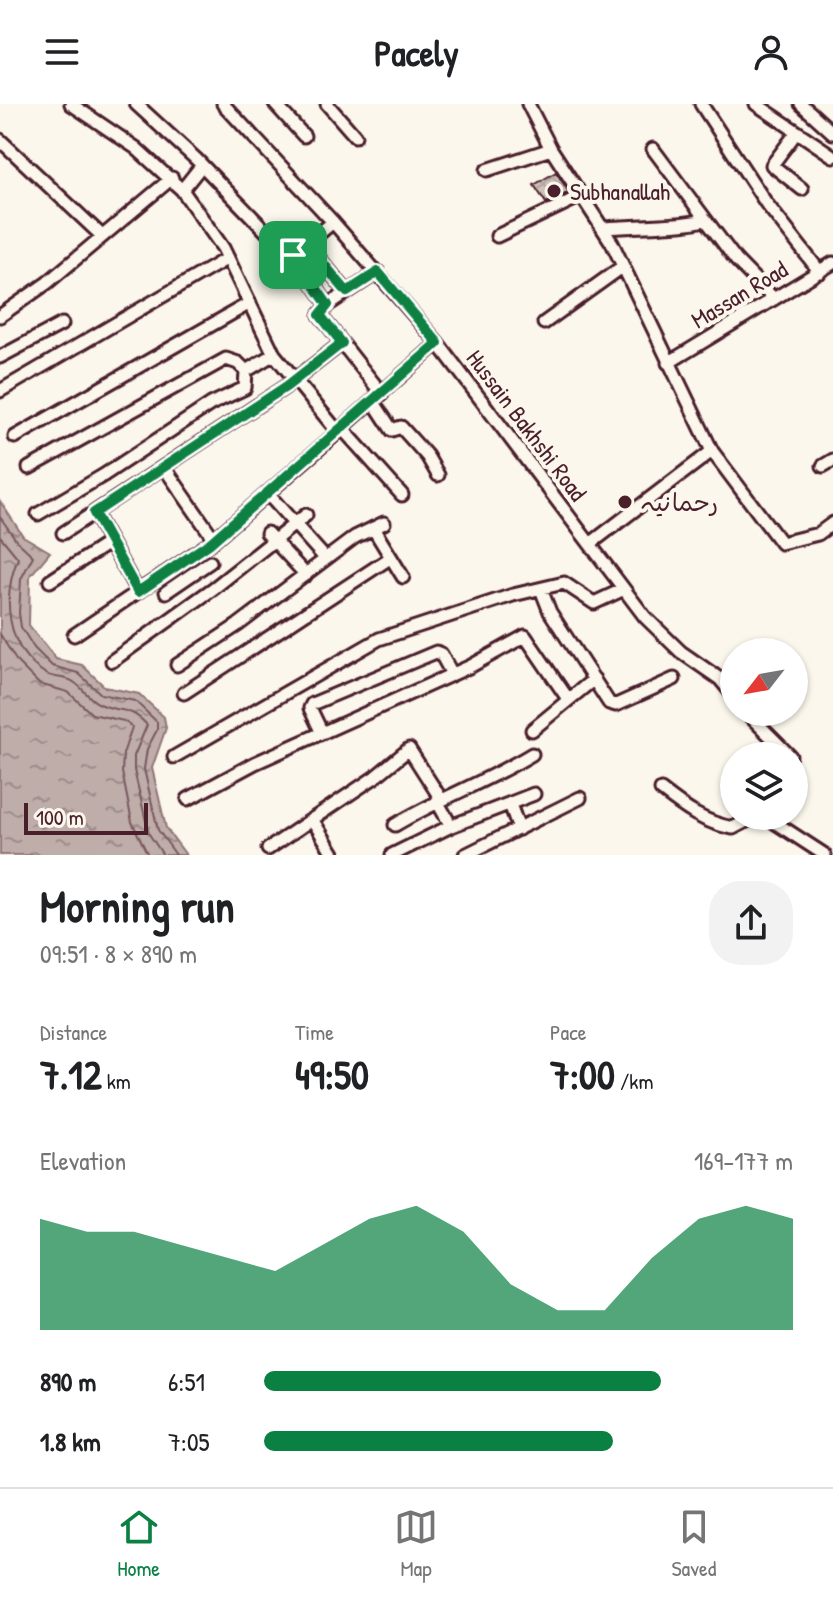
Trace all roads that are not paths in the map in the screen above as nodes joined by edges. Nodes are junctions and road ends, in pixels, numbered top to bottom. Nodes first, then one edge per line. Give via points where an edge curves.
1 (71, 104) edge
2 (136, 104) edge
3 (223, 104) edge
4 (275, 104) edge
5 (327, 104) edge
6 (528, 104) edge
7 (701, 104) edge
8 (756, 104) edge
9 (801, 104) edge
10 (796, 133) junction
11 (833, 133) edge
12 (304, 136) dead end
13 (355, 136) dead end
14 (0, 140) edge
15 (551, 149) junction
16 (653, 149) dead end
17 (833, 156) edge
18 (202, 165) junction
19 (487, 170) dead end
20 (172, 178) junction
21 (802, 189) dead end
22 (182, 190) junction
23 (581, 196) junction
24 (705, 219) junction
25 (333, 222) junction
26 (604, 228) junction
27 (102, 236) junction
28 (497, 236) dead end
29 (307, 244) junction
30 (293, 255) junction
31 (228, 258) junction
32 (622, 267) junction
33 (826, 268) edge
34 (378, 272) junction
35 (833, 279) edge
36 (347, 292) junction
37 (774, 299) junction
38 (250, 303) junction
39 (328, 305) junction
40 (0, 316) edge
41 (544, 323) dead end
42 (62, 324) dead end
43 (342, 343) junction
44 (438, 343) junction
45 (274, 354) junction
46 (0, 357) edge
47 (668, 363) junction
48 (246, 371) junction
49 (295, 380) junction
50 (0, 391) edge
51 (378, 398) junction
52 (340, 430) junction
53 (15, 437) dead end
54 (712, 451) junction
55 (164, 467) junction
56 (29, 468) dead end
57 (438, 475) dead end
58 (267, 493) junction
59 (402, 495) dead end
60 (94, 513) junction
61 (38, 514) dead end
62 (306, 515) dead end
63 (833, 523) edge
64 (293, 526) junction
65 (63, 533) dead end
66 (271, 538) junction
67 (214, 539) junction
68 (110, 542) junction
69 (590, 544) junction
70 (200, 549) junction
71 (325, 558) junction
72 (390, 558) junction
73 (210, 562) junction
74 (306, 575) junction
75 (403, 577) dead end
76 (224, 579) junction
77 (50, 581) dead end
78 (541, 589) junction
79 (622, 590) junction
80 (138, 592) junction
81 (166, 592) dead end
82 (74, 635) dead end
83 (112, 661) dead end
84 (177, 665) dead end
85 (452, 674) junction
86 (594, 679) junction
87 (674, 679) dead end
88 (720, 679) edge
89 (184, 693) dead end
90 (568, 699) junction
91 (760, 726) edge
92 (532, 730) dead end
93 (322, 733) junction
94 (776, 742) edge
95 (532, 754) dead end
96 (174, 757) dead end
97 (661, 790) dead end
98 (534, 794) dead end
99 (580, 798) dead end
100 (188, 799) dead end
101 (439, 800) junction
102 (510, 804) junction
103 (312, 819) junction
104 (395, 825) dead end
105 (720, 825) edge
106 (451, 826) junction
107 (519, 829) junction
108 (786, 830) edge
109 (268, 849) dead end
110 (334, 855) edge
111 (392, 855) edge
112 (465, 855) edge
113 (825, 855) edge

1 - 20 street
2 - 18 street
3 - 25 street, Hussain Bakhshi Road
4 - 12 street
5 - 13 street
6 - 15 street
7 - 33 street via 766,203
8 - 10 street
9 - 11 street
10 - 17 street
10 - 21 street via 772,165
14 - 27 street
15 - 19 street
15 - 23 street
16 - 24 street
18 - 22 street
18 - 30 street
20 - 22 street
20 - 27 street
22 - 31 street
23 - 26 street
23 - 28 street
24 - 26 street via 695,225
24 - 37 street
25 - 29 street
25 - 34 street, Hussain Bakhshi Road
26 - 32 street
27 - 40 street
29 - 30 street
29 - 36 street
30 - 39 street
31 - 38 street
31 - 50 street
32 - 41 street
32 - 47 street
33 - 35 street
33 - 37 street, Massan Road
34 - 36 street
34 - 44 street, Hussain Bakhshi Road
36 - 39 street
37 - 47 street, Massan Road
38 - 45 street
38 - 53 street
39 - 43 street via 320,315
42 - 46 street
43 - 49 street
43 - 51 street
44 - 51 street
44 - 69 street, Hussain Bakhshi Road
45 - 48 street
45 - 49 street
47 - 54 street
48 - 56 street via 226,359
48 - 61 street via 245,388 211,404
49 - 52 street
49 - 55 street
51 - 52 street
51 - 57 street via 392,430 401,427
52 - 58 street
52 - 59 street
54 - 63 street via 781,543 818,534
54 - 69 street
55 - 60 street
55 - 67 street
58 - 64 street
58 - 67 street
60 - 65 street
60 - 68 street
62 - 64 street
64 - 66 street
64 - 71 street
66 - 74 street
66 - 76 street
67 - 70 street
68 - 77 street
68 - 80 street
69 - 79 street, Hussain Bakhshi Road
70 - 73 street
70 - 80 street
71 - 72 street via 379,525
71 - 74 street
72 - 75 street
72 - 89 street
73 - 76 street
73 - 81 street
74 - 84 street
76 - 83 street
78 - 79 street via 566,583 594,603
78 - 86 street
78 - 96 street via 379,639
79 - 88 street, Hussain Bakhshi Road via 660,632
80 - 82 street
85 - 90 street via 526,636
85 - 93 street
85 - 93 street via 436,652 312,704
86 - 87 street via 613,705
86 - 90 street
90 - 92 street
91 - 94 street
93 - 100 street
95 - 101 street via 486,782
97 - 105 street via 695,817
98 - 102 street
99 - 107 street
101 - 103 street via 409,749
101 - 104 street
101 - 106 street
102 - 106 street
102 - 107 street
103 - 109 street
103 - 110 street
106 - 111 street
107 - 112 street
108 - 113 street

